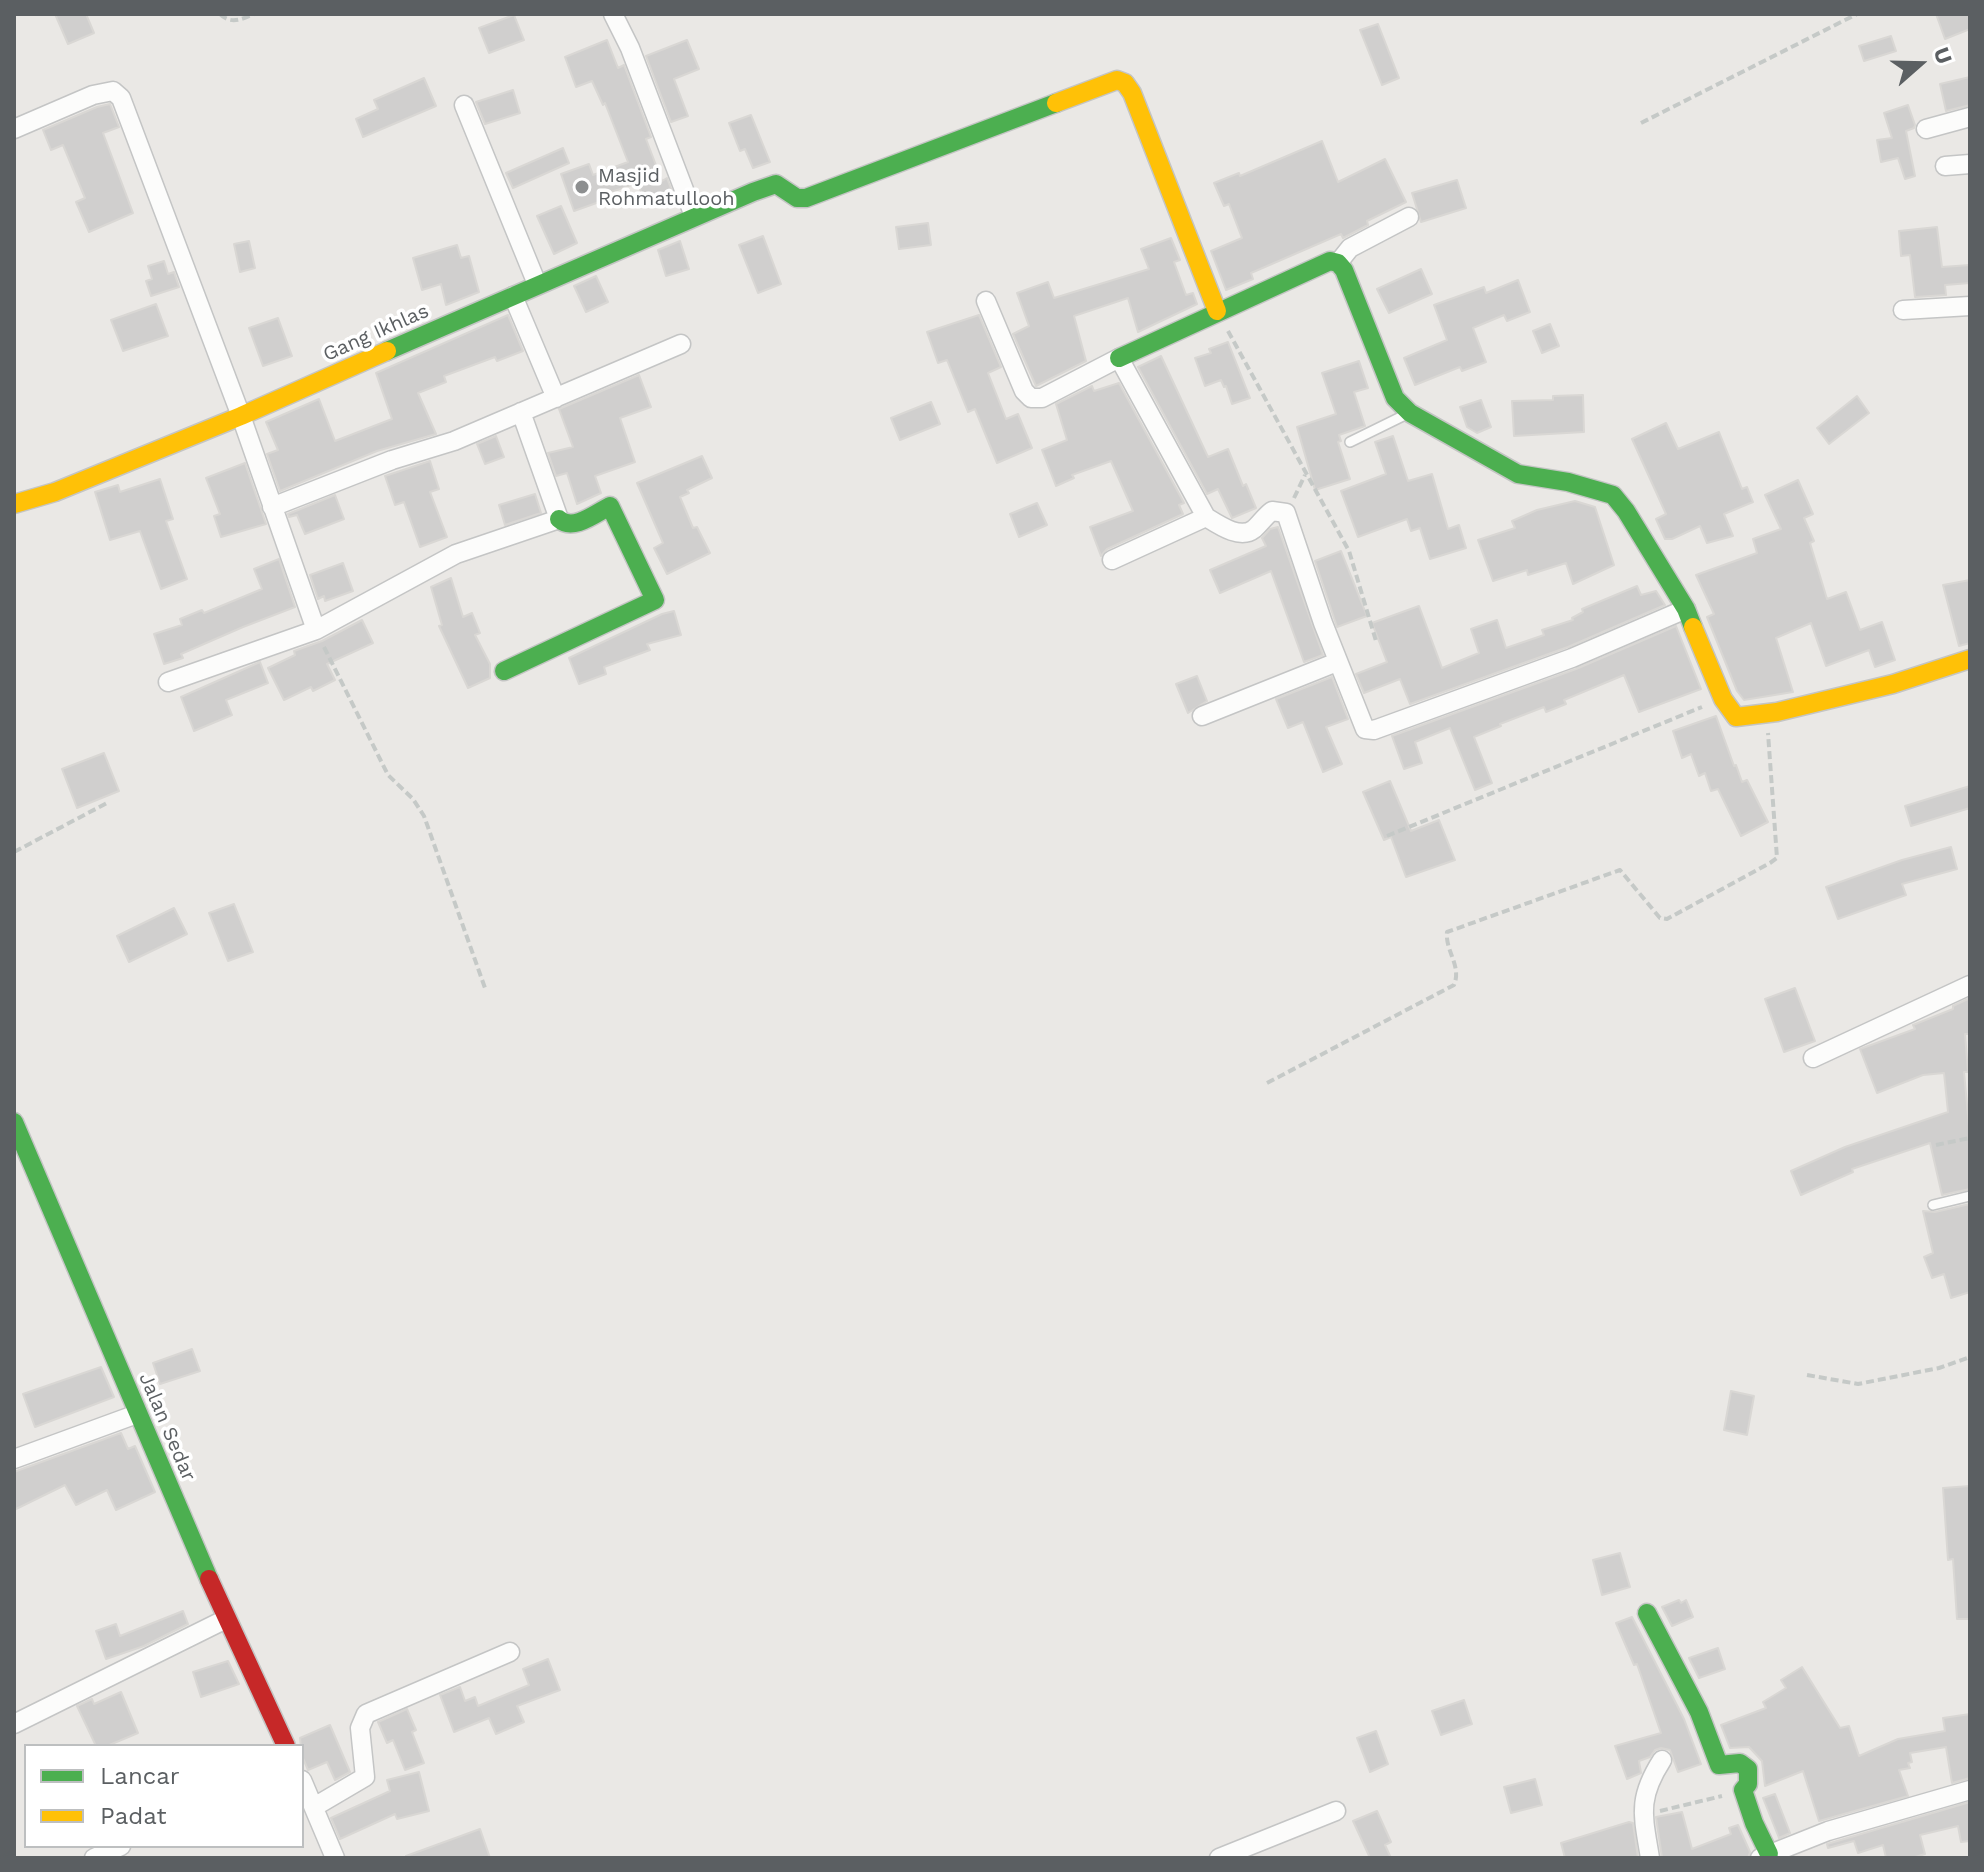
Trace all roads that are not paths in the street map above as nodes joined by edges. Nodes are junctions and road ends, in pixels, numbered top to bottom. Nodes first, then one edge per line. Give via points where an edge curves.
1 (613, 14) edge
2 (464, 105) dead end
3 (1970, 117) edge
4 (14, 129) edge
5 (1926, 129) dead end
6 (1970, 164) edge
7 (1945, 166) dead end
8 (694, 216) junction
9 (1409, 217) dead end
10 (1338, 263) junction
11 (537, 284) junction
12 (513, 296) junction
13 (986, 301) dead end
14 (1970, 306) edge
15 (1903, 310) dead end
16 (1217, 311) junction
17 (681, 344) dead end
18 (1119, 358) junction
19 (556, 398) junction
20 (521, 412) junction
21 (1410, 413) junction
22 (241, 416) junction
23 (1350, 442) dead end
24 (14, 504) edge
25 (272, 507) junction
26 (1206, 517) junction
27 (559, 519) junction
28 (1112, 560) dead end
29 (1686, 609) junction
30 (316, 630) junction
31 (1970, 659) edge
32 (1337, 662) junction
33 (504, 671) dead end
34 (168, 682) dead end
35 (1202, 716) dead end
36 (1970, 985) edge
37 (1813, 1058) dead end
38 (14, 1122) edge
39 (1970, 1196) edge
40 (1933, 1205) dead end
41 (137, 1414) junction
42 (14, 1459) edge
43 (1647, 1613) dead end
44 (226, 1619) junction
45 (510, 1652) dead end
46 (14, 1724) edge
47 (285, 1744) edge
48 (1662, 1760) dead end
49 (304, 1784) edge
50 (1970, 1790) edge
51 (314, 1807) junction
52 (1336, 1811) dead end
53 (116, 1848) edge
54 (1765, 1856) edge
55 (94, 1858) edge
56 (335, 1858) edge
57 (1219, 1858) edge
58 (1650, 1858) edge

1 - 8 street
2 - 11 street
3 - 5 street
4 - 22 street via 93,95 113,91 121,98
6 - 7 street
8 - 11 street, Gang Ikhlas
8 - 16 street, Gang Ikhlas via 776,184 806,198 1121,81 1132,93
9 - 10 street via 1350,248
10 - 16 street via 1330,261
10 - 21 street via 1395,398
11 - 12 street, Gang Ikhlas
12 - 19 street
12 - 22 street, Gang Ikhlas
13 - 18 street via 1031,398 1042,398
14 - 15 street
16 - 18 street
17 - 19 street
18 - 26 street
19 - 20 street
20 - 25 street
20 - 27 street
21 - 23 lane
21 - 29 street via 1518,474 1613,495
22 - 24 street, Gang Ikhlas
22 - 25 street
25 - 30 street
26 - 28 street
26 - 32 street via 1244,534 1272,511 1286,513
27 - 30 street via 456,554
27 - 33 street via 572,525 610,506 655,600
29 - 31 street via 1723,699 1736,717 1767,715 1889,686
29 - 32 street via 1572,658 1374,730 1365,729 1359,719
30 - 34 street
32 - 35 street
36 - 37 street
38 - 41 street, Jalan Sedar
39 - 40 lane
41 - 42 street
41 - 44 street, Jalan Sedar
43 - 54 street via 1699,1712 1715,1759 1719,1765 1740,1763 1748,1769 1743,1790
44 - 46 street
44 - 47 street, Jalan Sedar
45 - 51 street via 366,1714 360,1728 365,1777
48 - 58 street via 1645,1792
49 - 51 street
50 - 54 street via 1828,1831
51 - 56 street
52 - 57 street
53 - 55 street

